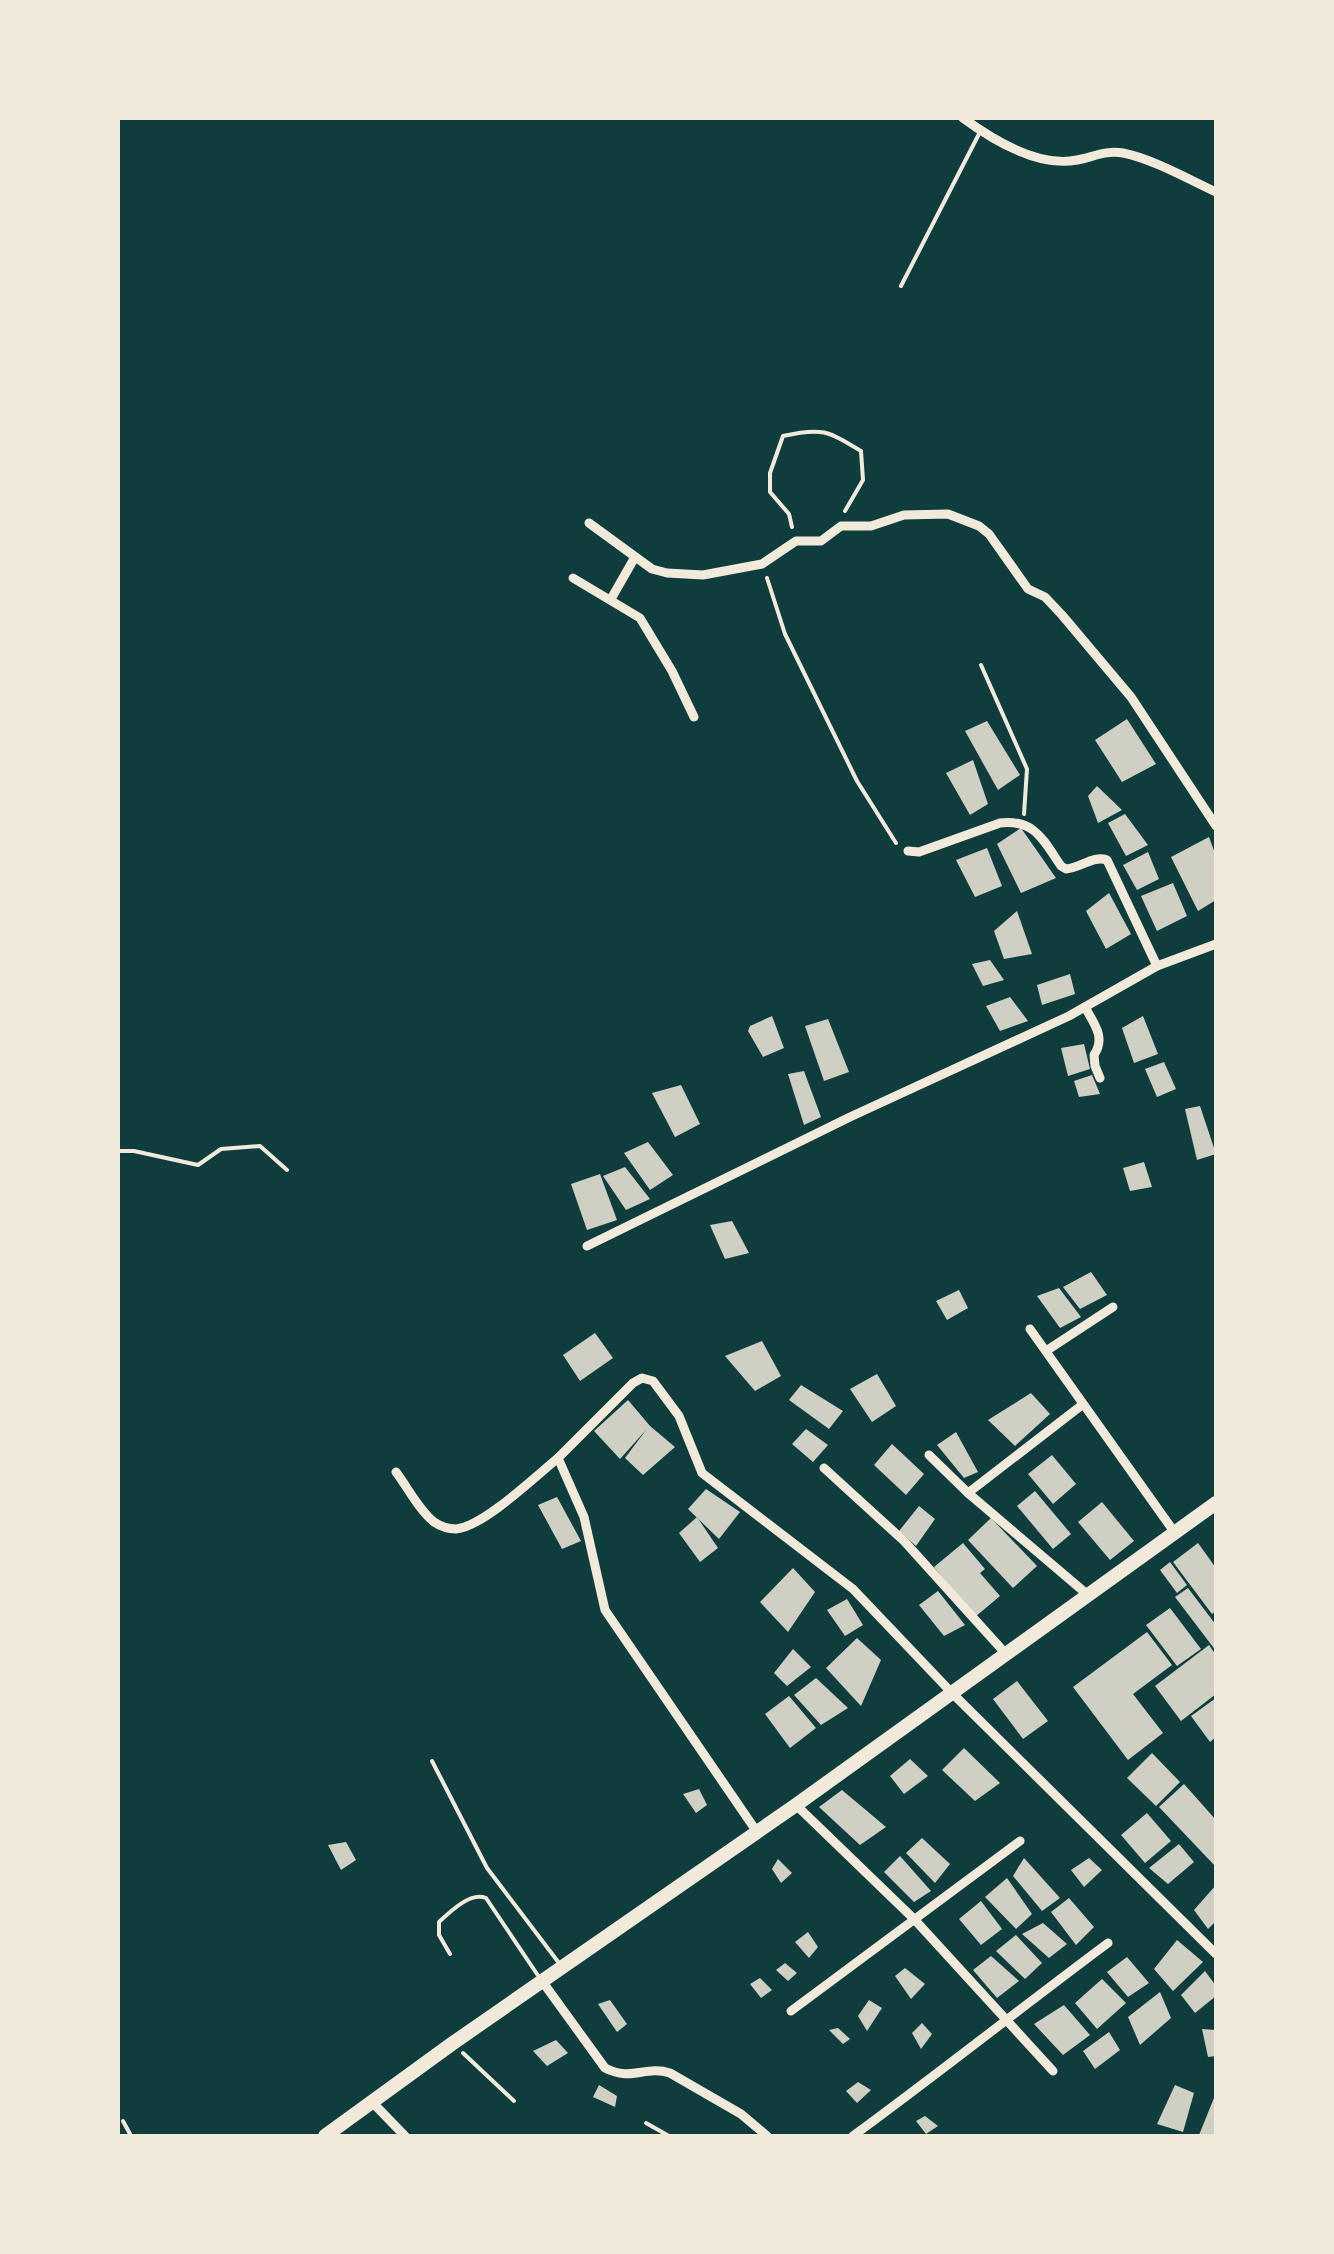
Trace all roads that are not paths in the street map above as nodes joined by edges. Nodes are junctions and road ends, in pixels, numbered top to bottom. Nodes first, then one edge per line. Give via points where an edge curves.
1 (963, 118) edge
2 (981, 130) junction
3 (1216, 192) edge
4 (901, 286) dead end
5 (589, 523) dead end
6 (635, 557) junction
7 (573, 578) dead end
8 (611, 600) junction
9 (694, 717) dead end
10 (1216, 826) edge
11 (908, 851) road end
12 (1216, 944) edge
13 (1157, 966) junction
14 (1085, 1006) junction
15 (1100, 1078) dead end
16 (587, 1246) dead end
17 (1113, 1307) dead end
18 (1030, 1329) dead end
19 (1046, 1352) junction
20 (1082, 1404) junction
21 (929, 1455) dead end
22 (558, 1458) junction
23 (824, 1468) dead end
24 (396, 1472) dead end
25 (968, 1493) junction
26 (1216, 1503) edge
27 (1175, 1533) junction
28 (1088, 1595) junction
29 (1006, 1654) junction
30 (952, 1693) junction
31 (432, 1761) dead end
32 (796, 1805) junction
33 (757, 1832) junction
34 (1020, 1841) dead end
35 (914, 1920) junction
36 (1108, 1944) dead end
37 (450, 1954) dead end
38 (1216, 1954) edge
39 (562, 1967) junction
40 (542, 1982) junction
41 (791, 2011) dead end
42 (1006, 2018) junction
43 (1053, 2070) dead end
44 (373, 2103) junction
45 (325, 2136) edge
46 (404, 2136) edge
47 (767, 2136) edge
48 (853, 2136) edge

1 - 2 street
2 - 3 street via 1059,162 1124,153
2 - 4 lane
5 - 6 street
6 - 8 street
6 - 10 street via 652,568 703,575 762,564 796,542 821,541 841,526 868,527 904,515 960,517 984,529 1028,588 1045,597 1131,697
7 - 8 street
8 - 9 street via 640,618
11 - 13 street via 1000,823 1023,824 1040,834 1066,870 1107,860
12 - 13 street
13 - 14 street
14 - 15 street via 1101,1037 1094,1055
14 - 16 street
17 - 19 street
18 - 19 street
19 - 20 street
20 - 25 street
20 - 27 street
21 - 25 street
22 - 24 street via 514,1496 458,1529 432,1520
22 - 30 street via 633,1382 654,1381 679,1416 702,1473 847,1584
22 - 33 street via 587,1527 605,1610
23 - 29 street via 904,1541
25 - 28 street
26 - 27 main road
27 - 28 main road
28 - 29 main road
29 - 30 main road
30 - 32 main road
30 - 38 street
31 - 39 lane via 488,1868
32 - 33 main road
32 - 35 street
33 - 39 main road
34 - 35 street
35 - 41 street
35 - 42 street
36 - 42 street
37 - 40 lane via 439,1922 482,1896
39 - 40 main road
40 - 44 main road
40 - 47 street via 606,2068 621,2075 670,2072
42 - 43 street
42 - 48 street
44 - 45 main road
44 - 46 street

